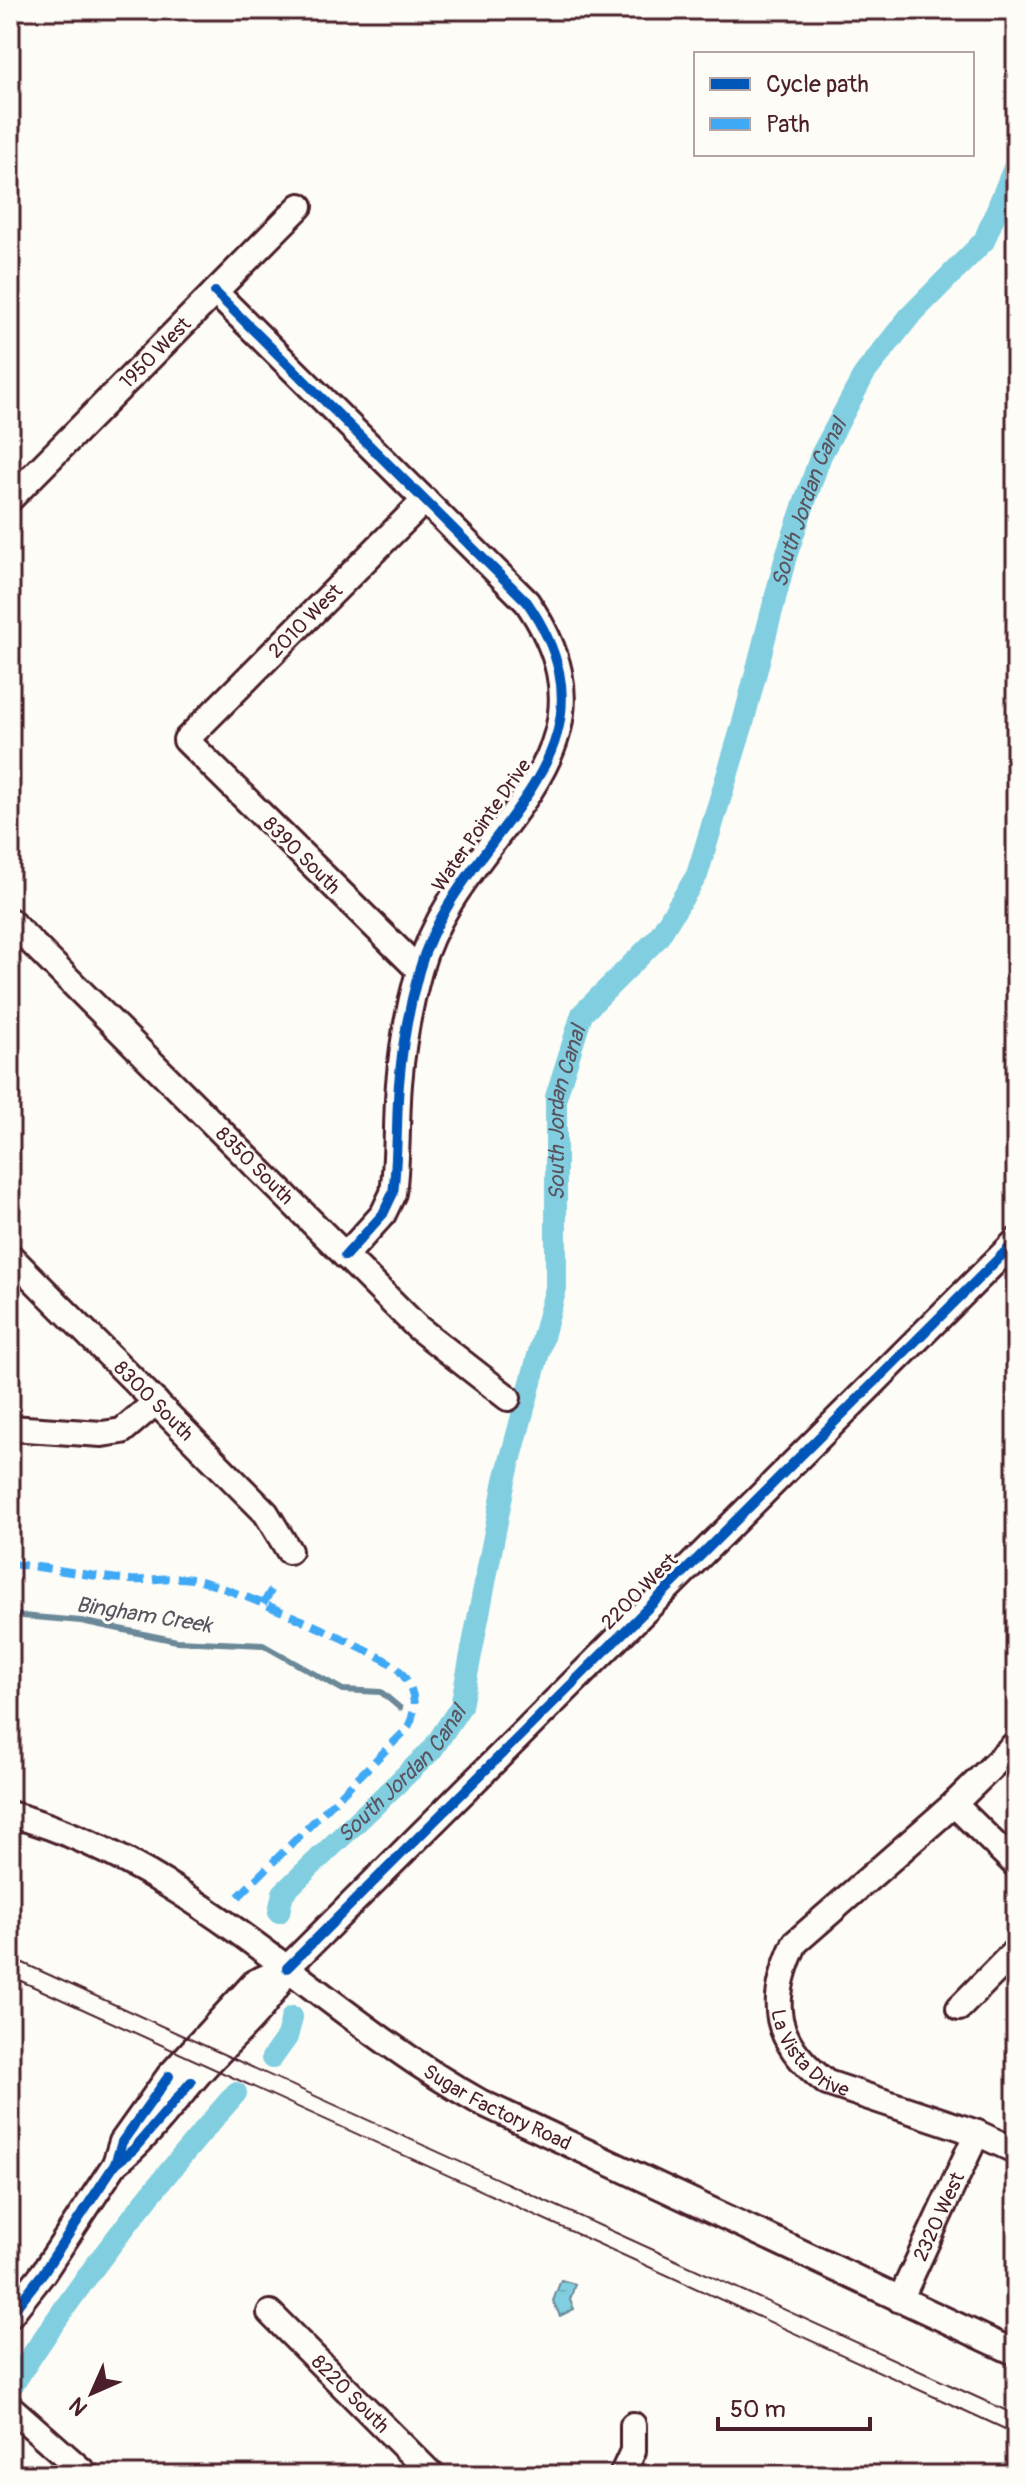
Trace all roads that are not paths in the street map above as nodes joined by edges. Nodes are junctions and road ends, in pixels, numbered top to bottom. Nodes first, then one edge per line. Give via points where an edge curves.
1 (300, 206) dead end
2 (215, 292) junction
3 (10, 499) edge
4 (425, 500) junction
5 (186, 740) joint
6 (10, 921) edge
7 (419, 970) junction
8 (1016, 1241) edge
9 (10, 1256) edge
10 (345, 1256) junction
11 (508, 1398) dead end
12 (156, 1402) junction
13 (10, 1428) edge
14 (289, 1551) dead end
15 (1016, 1743) edge
16 (954, 1804) junction
17 (10, 1814) edge
18 (1016, 1865) edge
19 (1016, 1950) edge
20 (287, 1968) junction
21 (959, 2008) dead end
22 (977, 2133) junction
23 (1016, 2151) edge
24 (900, 2300) junction
25 (270, 2313) dead end
26 (10, 2315) edge
27 (1016, 2353) edge
28 (10, 2407) edge
29 (633, 2425) dead end
30 (87, 2475) edge
31 (432, 2475) edge
32 (622, 2475) edge

1 - 2 street, 1950 West
2 - 3 street, 1950 West
2 - 4 street, Water Pointe Drive
4 - 5 street, 2010 West
4 - 7 street, Water Pointe Drive via 527,602 552,644 564,688 563,716 544,770 449,899
5 - 7 street, 8390 South
6 - 10 street, 8350 South
7 - 10 street, Water Pointe Drive via 399,1085 393,1193 383,1214
8 - 20 street, 2200 West
9 - 12 street, 8300 South
10 - 11 street, 8350 South via 417,1327
12 - 13 street via 122,1431
12 - 14 street, 8300 South via 266,1513
15 - 16 street, La Vista Drive
16 - 18 street
16 - 22 street, La Vista Drive via 795,1943 781,1974 777,2007 789,2048 827,2083
17 - 20 street, Sugar Factory Road via 85,1840 165,1880
19 - 21 street
20 - 24 street, Sugar Factory Road via 400,2055 480,2102
20 - 26 street, 2200 West via 255,1982 191,2049 122,2142 115,2164
22 - 23 street, La Vista Drive
22 - 24 street, 2320 West
24 - 27 street, Sugar Factory Road
25 - 31 street, 8220 South
28 - 30 street
29 - 32 street via 633,2451

